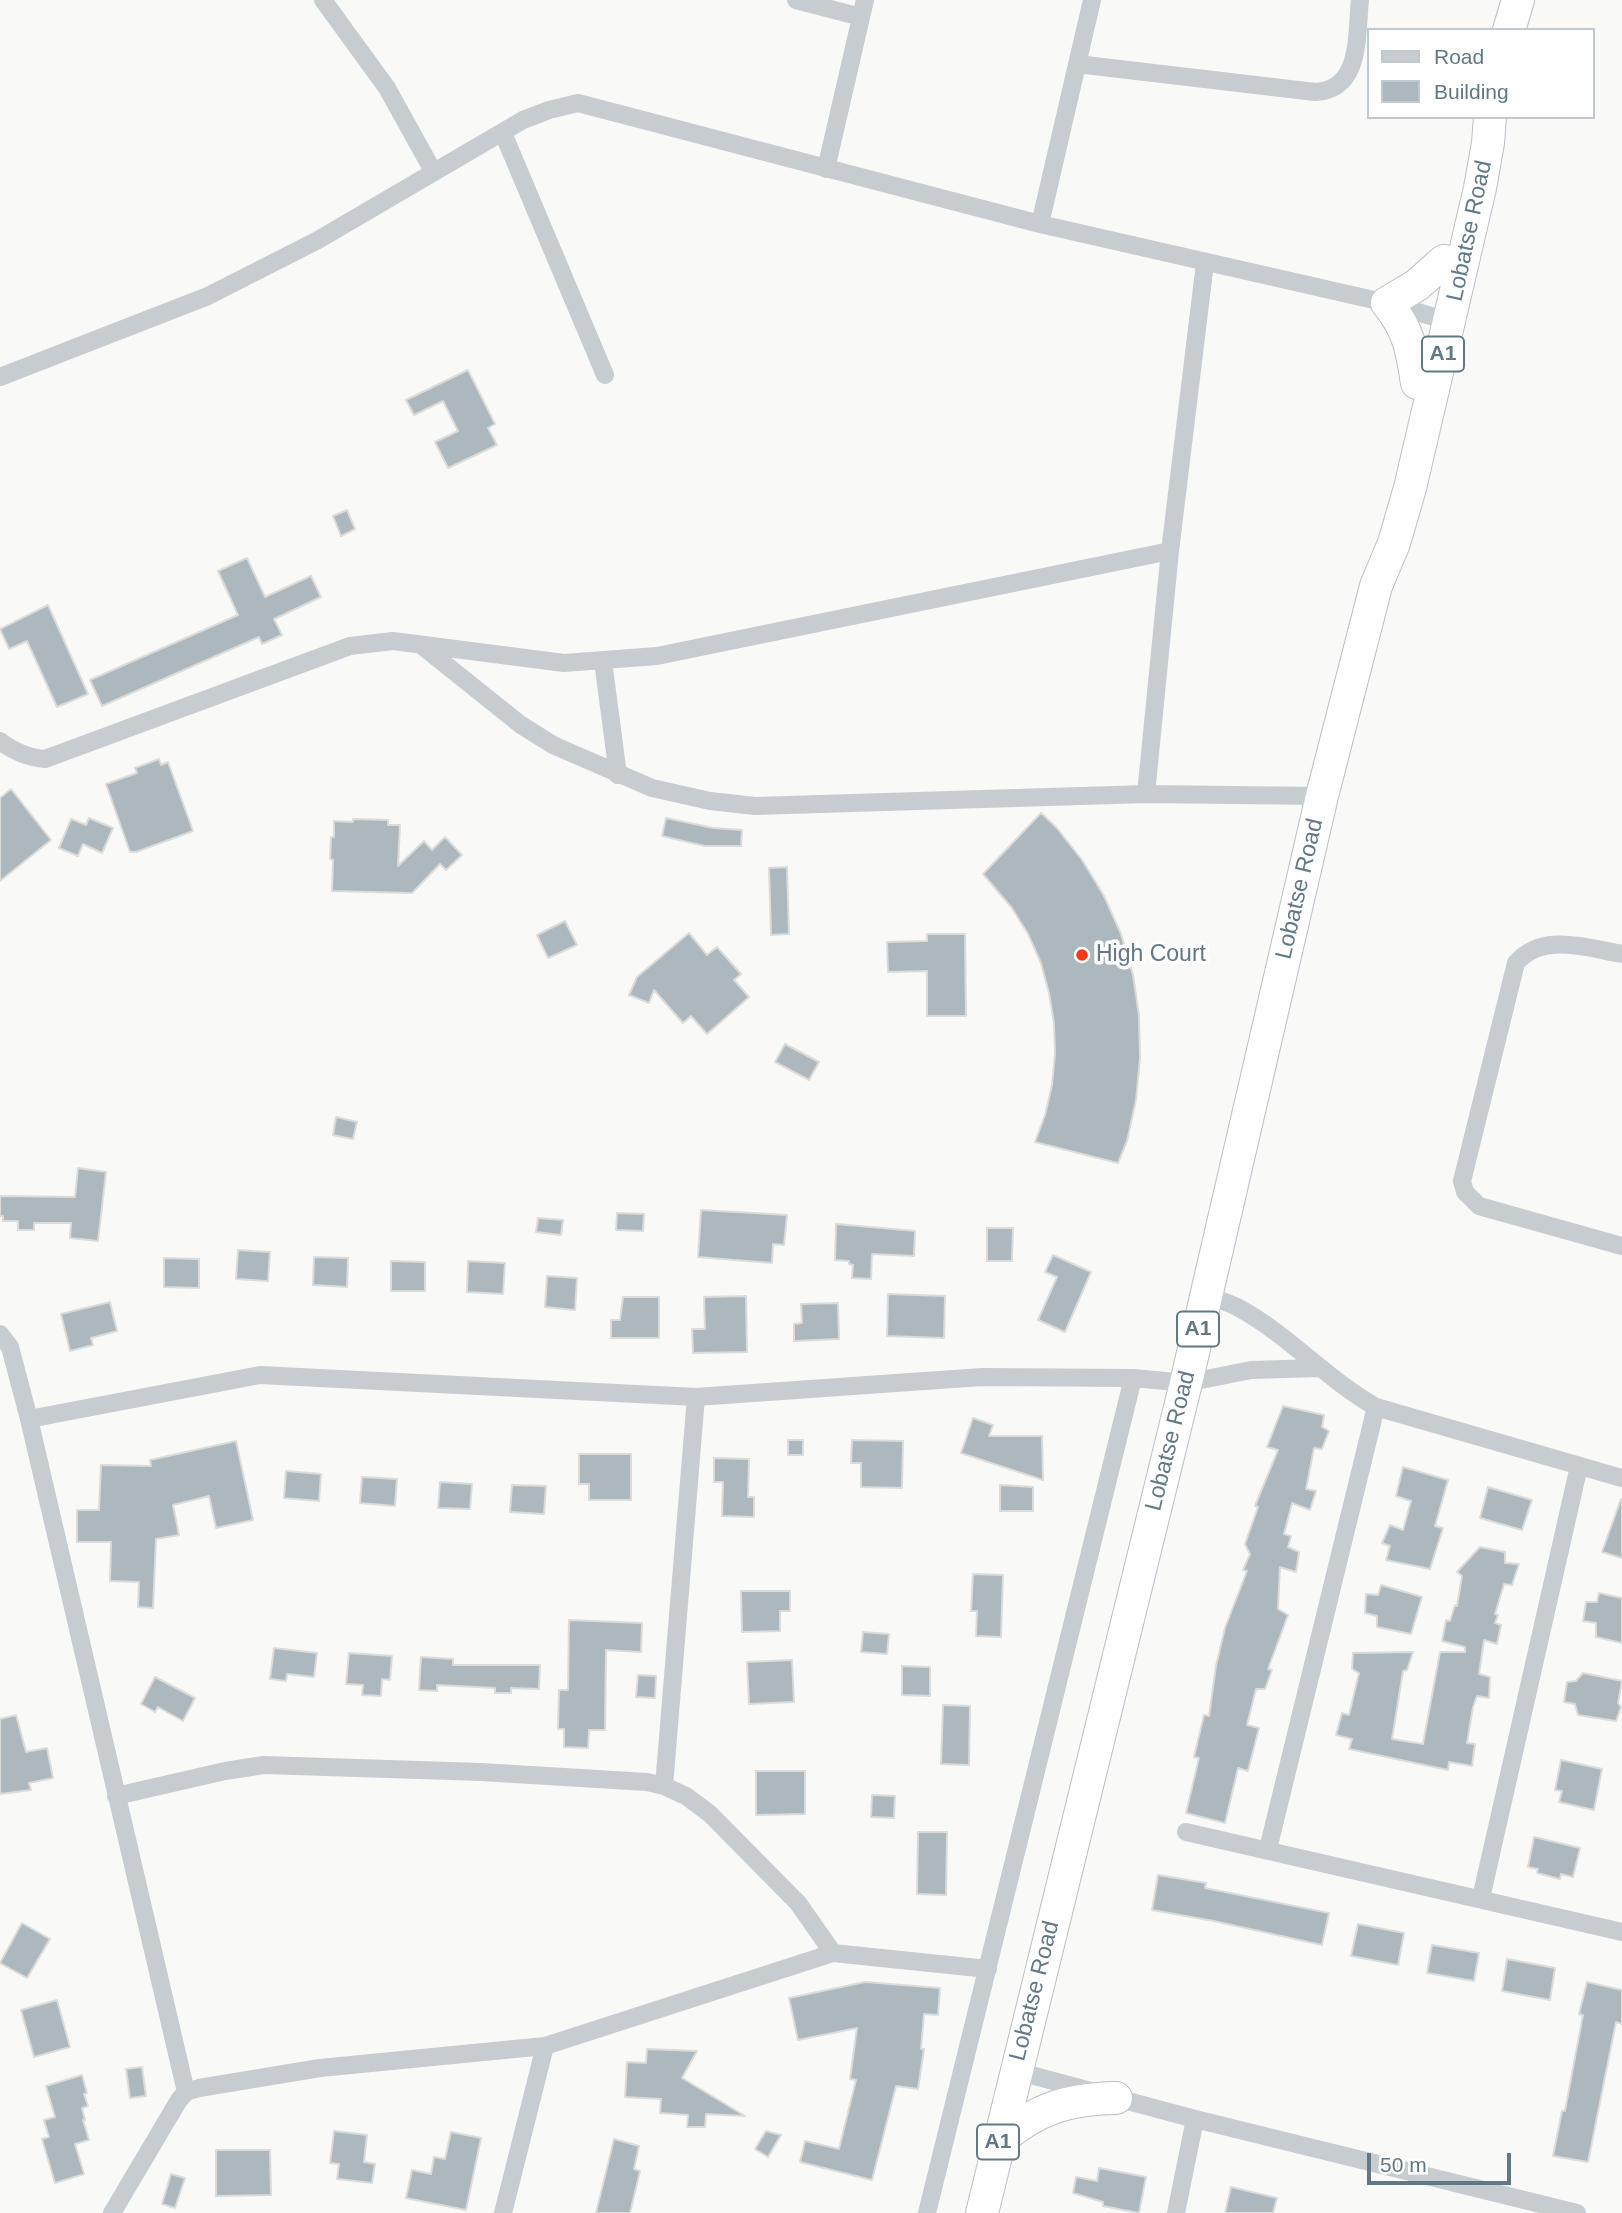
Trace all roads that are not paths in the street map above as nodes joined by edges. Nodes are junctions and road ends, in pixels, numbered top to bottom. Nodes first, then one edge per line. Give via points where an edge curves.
1 (323, 0) edge
2 (796, 0) edge
3 (1093, 0) edge
4 (1360, 0) edge
5 (1518, 0) edge
6 (863, 8) edge
7 (1510, 28) edge
8 (1077, 64) junction
9 (1480, 119) edge
10 (1490, 119) edge
11 (503, 133) junction
12 (826, 169) junction
13 (433, 171) junction
14 (1040, 224) junction
15 (1444, 261) junction
16 (1205, 263) junction
17 (1387, 303) junction
18 (1442, 318) junction
19 (605, 375) dead end
20 (0, 377) edge
21 (1417, 383) junction
22 (1170, 551) junction
23 (1376, 586) junction
24 (421, 645) junction
25 (603, 661) junction
26 (0, 741) edge
27 (618, 775) junction
28 (1146, 794) junction
29 (1322, 796) junction
30 (1622, 954) edge
31 (1622, 1246) edge
32 (1206, 1295) junction
33 (0, 1334) edge
34 (1319, 1368) junction
35 (1133, 1378) junction
36 (1185, 1383) junction
37 (696, 1397) junction
38 (1376, 1406) junction
39 (29, 1419) junction
40 (1578, 1466) junction
41 (1622, 1478) edge
42 (664, 1786) junction
43 (116, 1796) junction
44 (1186, 1832) dead end
45 (1268, 1849) junction
46 (1481, 1898) junction
47 (1622, 1932) edge
48 (833, 1953) junction
49 (988, 1969) junction
50 (545, 2046) junction
51 (1016, 2071) junction
52 (186, 2092) junction
53 (1116, 2098) junction
54 (1195, 2119) junction
55 (998, 2141) junction
56 (112, 2213) edge
57 (503, 2213) edge
58 (927, 2213) edge
59 (982, 2213) edge
60 (1176, 2213) edge
61 (1577, 2213) edge

1 - 13 street via 387,88
2 - 6 street
3 - 8 street
4 - 8 street via 1350,71 1345,81 1328,92
5 - 7 highway
6 - 12 street
8 - 14 street
9 - 15 highway, Lobatse Road / A1
10 - 18 highway, Lobatse Road / A1 via 1480,188
11 - 12 street via 535,115 578,103
11 - 13 street
11 - 19 street
12 - 14 street
13 - 20 street via 318,240 208,296
14 - 16 street
15 - 17 highway
15 - 18 highway, Lobatse Road / A1
16 - 17 street
16 - 22 street
17 - 18 street
17 - 21 highway via 1401,320 1409,341
18 - 21 highway, Lobatse Road / A1
18 - 23 highway, Lobatse Road / A1 via 1410,488
21 - 23 highway, Lobatse Road / A1 via 1380,536
22 - 25 street via 657,656
22 - 28 street
23 - 29 highway, Lobatse Road / A1
24 - 25 street via 551,662
24 - 26 street via 393,641 350,646 45,759
24 - 27 street via 521,726
25 - 27 street
27 - 28 street via 675,795 742,805
28 - 29 street
29 - 32 highway, Lobatse Road / A1
30 - 31 street via 1561,944 1525,953 1516,963 1462,1181 1465,1192 1479,1206
32 - 34 street via 1253,1317
32 - 36 highway, Lobatse Road / A1
33 - 39 street via 10,1347
34 - 36 street via 1251,1370
34 - 38 street
35 - 36 street
35 - 37 street via 982,1377
35 - 49 street
36 - 51 highway, Lobatse Road / A1
37 - 39 street via 260,1375
37 - 42 street
38 - 40 street
38 - 45 street
39 - 43 street
40 - 41 street
40 - 46 street
42 - 43 street via 481,1772 264,1765
42 - 48 street via 709,1814 798,1903
43 - 52 street
44 - 45 street
45 - 46 street
46 - 47 street
48 - 49 street
48 - 50 street
49 - 58 street
50 - 52 street via 320,2068
50 - 57 street
51 - 53 street
51 - 55 highway, Lobatse Road / A1
52 - 56 street
53 - 54 street
53 - 55 highway via 1078,2101 1039,2112
54 - 60 street
54 - 61 street
55 - 59 highway, Lobatse Road / A1

